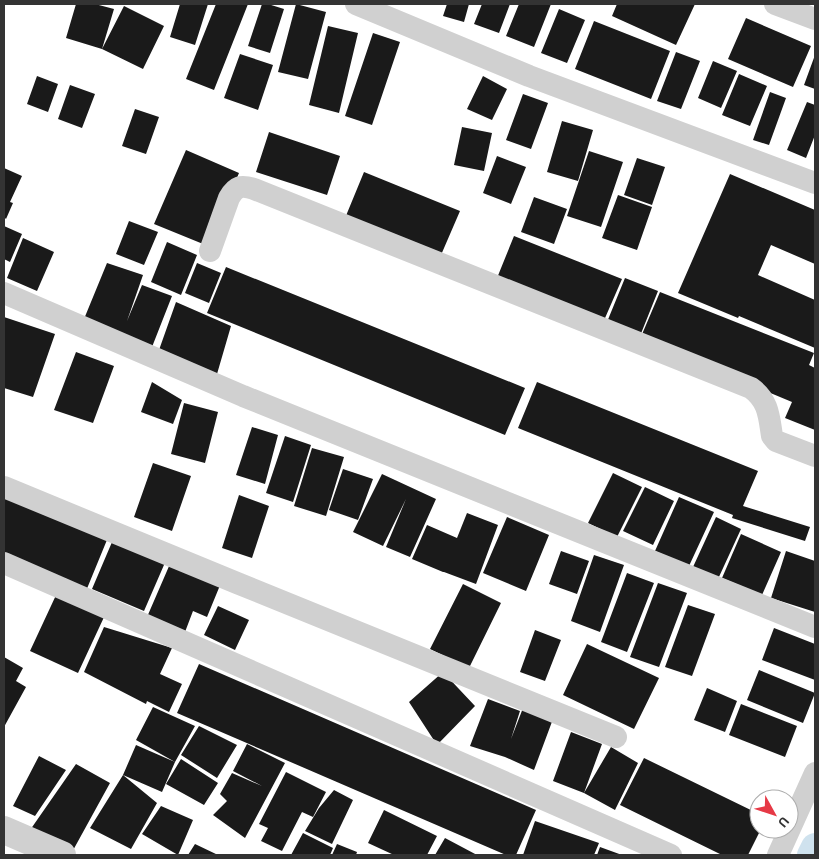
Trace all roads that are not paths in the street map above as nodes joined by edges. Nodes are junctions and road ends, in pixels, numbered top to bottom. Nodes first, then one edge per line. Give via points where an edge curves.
1 (356, 4) edge
2 (775, 4) edge
3 (815, 19) edge
4 (815, 184) edge
5 (210, 252) dead end
6 (4, 293) edge
7 (815, 456) edge
8 (4, 487) edge
9 (4, 563) edge
10 (815, 627) edge
11 (616, 736) dead end
12 (815, 773) edge
13 (4, 830) edge
14 (62, 855) edge
15 (672, 855) edge
16 (778, 855) edge

1 - 4 street via 529,76
2 - 3 street
5 - 7 street via 233,192 244,186 254,188 751,388 767,408 774,440
6 - 10 street via 243,396
8 - 11 street
9 - 15 street
12 - 16 street
13 - 14 street

